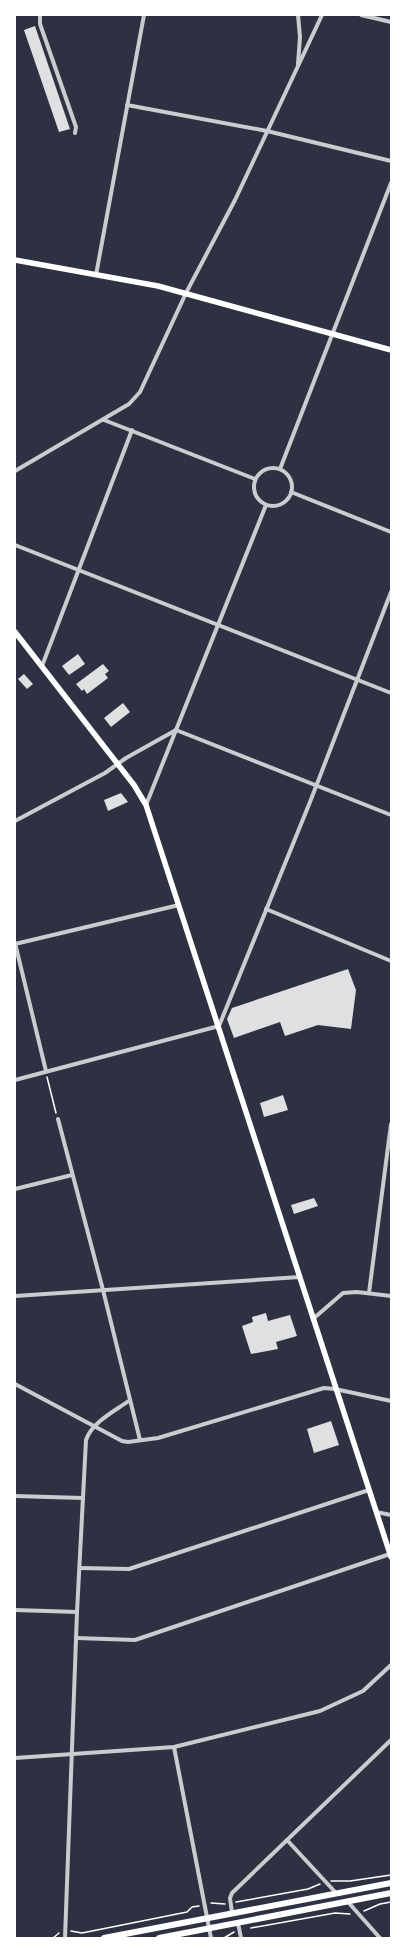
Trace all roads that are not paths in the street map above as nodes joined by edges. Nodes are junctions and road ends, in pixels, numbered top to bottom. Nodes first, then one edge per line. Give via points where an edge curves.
1 (40, 15) edge
2 (144, 15) edge
3 (298, 15) edge
4 (322, 15) edge
5 (361, 15) edge
6 (391, 22) edge
7 (298, 66) junction
8 (127, 105) junction
9 (267, 131) junction
10 (76, 133) dead end
11 (391, 161) edge
12 (391, 183) edge
13 (15, 261) edge
14 (96, 275) junction
15 (186, 292) junction
16 (332, 333) junction
17 (391, 350) edge
18 (104, 420) junction
19 (132, 430) junction
20 (280, 469) junction
21 (15, 471) edge
22 (255, 479) junction
23 (291, 492) junction
24 (266, 505) junction
25 (391, 532) edge
26 (15, 545) edge
27 (78, 570) junction
28 (391, 592) edge
29 (217, 625) junction
30 (15, 632) edge
31 (42, 666) junction
32 (357, 679) junction
33 (391, 692) edge
34 (176, 730) junction
35 (117, 764) junction
36 (316, 786) junction
37 (146, 805) junction
38 (391, 815) edge
39 (15, 821) edge
40 (179, 905) junction
41 (266, 909) junction
42 (15, 944) edge
43 (391, 961) edge
44 (219, 1026) junction
45 (46, 1071) junction
46 (15, 1080) edge
47 (58, 1119) road end
48 (391, 1124) edge
49 (389, 1148) edge
50 (72, 1175) junction
51 (15, 1189) edge
52 (300, 1277) junction
53 (103, 1290) junction
54 (369, 1293) junction
55 (15, 1296) edge
56 (391, 1296) edge
57 (313, 1319) junction
58 (15, 1384) edge
59 (335, 1389) junction
60 (130, 1400) junction
61 (391, 1401) edge
62 (95, 1426) junction
63 (140, 1440) junction
64 (369, 1490) junction
65 (15, 1496) edge
66 (83, 1498) junction
67 (376, 1512) junction
68 (391, 1515) edge
69 (391, 1555) edge
70 (80, 1568) junction
71 (15, 1610) edge
72 (77, 1612) junction
73 (76, 1638) junction
74 (391, 1665) edge
75 (391, 1740) edge
76 (174, 1747) junction
77 (72, 1753) junction
78 (15, 1758) edge
79 (287, 1840) junction
80 (391, 1882) edge
81 (336, 1893) junction
82 (391, 1893) edge
83 (348, 1902) junction
84 (232, 1913) junction
85 (208, 1918) junction
86 (238, 1922) junction
87 (210, 1928) junction
88 (172, 1937) edge
89 (65, 1938) edge
90 (104, 1938) edge
91 (159, 1938) edge
92 (212, 1938) edge
93 (241, 1938) edge
94 (380, 1938) edge

1 - 10 street via 40,24
2 - 8 street
3 - 7 street
4 - 7 street
5 - 6 street
7 - 9 street
8 - 9 street
8 - 14 street
9 - 11 street
9 - 15 street via 235,200
12 - 16 street
13 - 14 main road
14 - 15 main road
15 - 16 main road
15 - 18 street via 140,392 129,404
16 - 17 main road
16 - 20 street
18 - 19 street
18 - 21 street
19 - 22 street
19 - 27 street
20 - 22 street via 264,469
20 - 23 street via 290,479
22 - 24 street via 254,492
23 - 24 street via 280,504
23 - 25 street
24 - 29 street
26 - 27 street
27 - 29 street
27 - 31 street
28 - 32 street
29 - 32 street
29 - 34 street
30 - 31 main road
31 - 35 main road
32 - 33 street
32 - 36 street
34 - 35 street
34 - 36 street
34 - 37 street
35 - 37 main road
35 - 39 street via 105,773
36 - 38 street
36 - 41 street
37 - 40 main road
40 - 42 street
40 - 44 main road
41 - 43 street
41 - 44 street
42 - 45 street
44 - 45 street
44 - 52 main road
45 - 46 street
47 - 50 street
48 - 49 street
49 - 54 street
50 - 51 street
50 - 53 street
52 - 53 street
52 - 57 main road
53 - 55 street
53 - 60 street
54 - 56 street
54 - 57 street via 343,1293
57 - 59 main road
58 - 62 street
59 - 61 street
59 - 63 street via 324,1388 158,1438
59 - 64 main road
60 - 62 street
60 - 63 street
62 - 63 street via 122,1441
62 - 66 street via 86,1440
64 - 67 main road
64 - 70 street via 129,1569
65 - 66 street
66 - 70 street
67 - 68 street
67 - 69 main road
69 - 73 street via 135,1640
70 - 72 street
71 - 72 street
72 - 73 street
73 - 77 street
74 - 76 street via 362,1691 320,1711
75 - 79 street
76 - 77 street
76 - 85 street
77 - 78 street
77 - 89 street
79 - 81 street
79 - 84 street via 232,1893
80 - 81 main road
81 - 84 main road
82 - 83 main road
83 - 86 main road
83 - 94 street
84 - 85 main road
85 - 87 street
85 - 90 main road
86 - 87 main road
86 - 93 street
87 - 88 main road
87 - 92 street
88 - 91 main road

